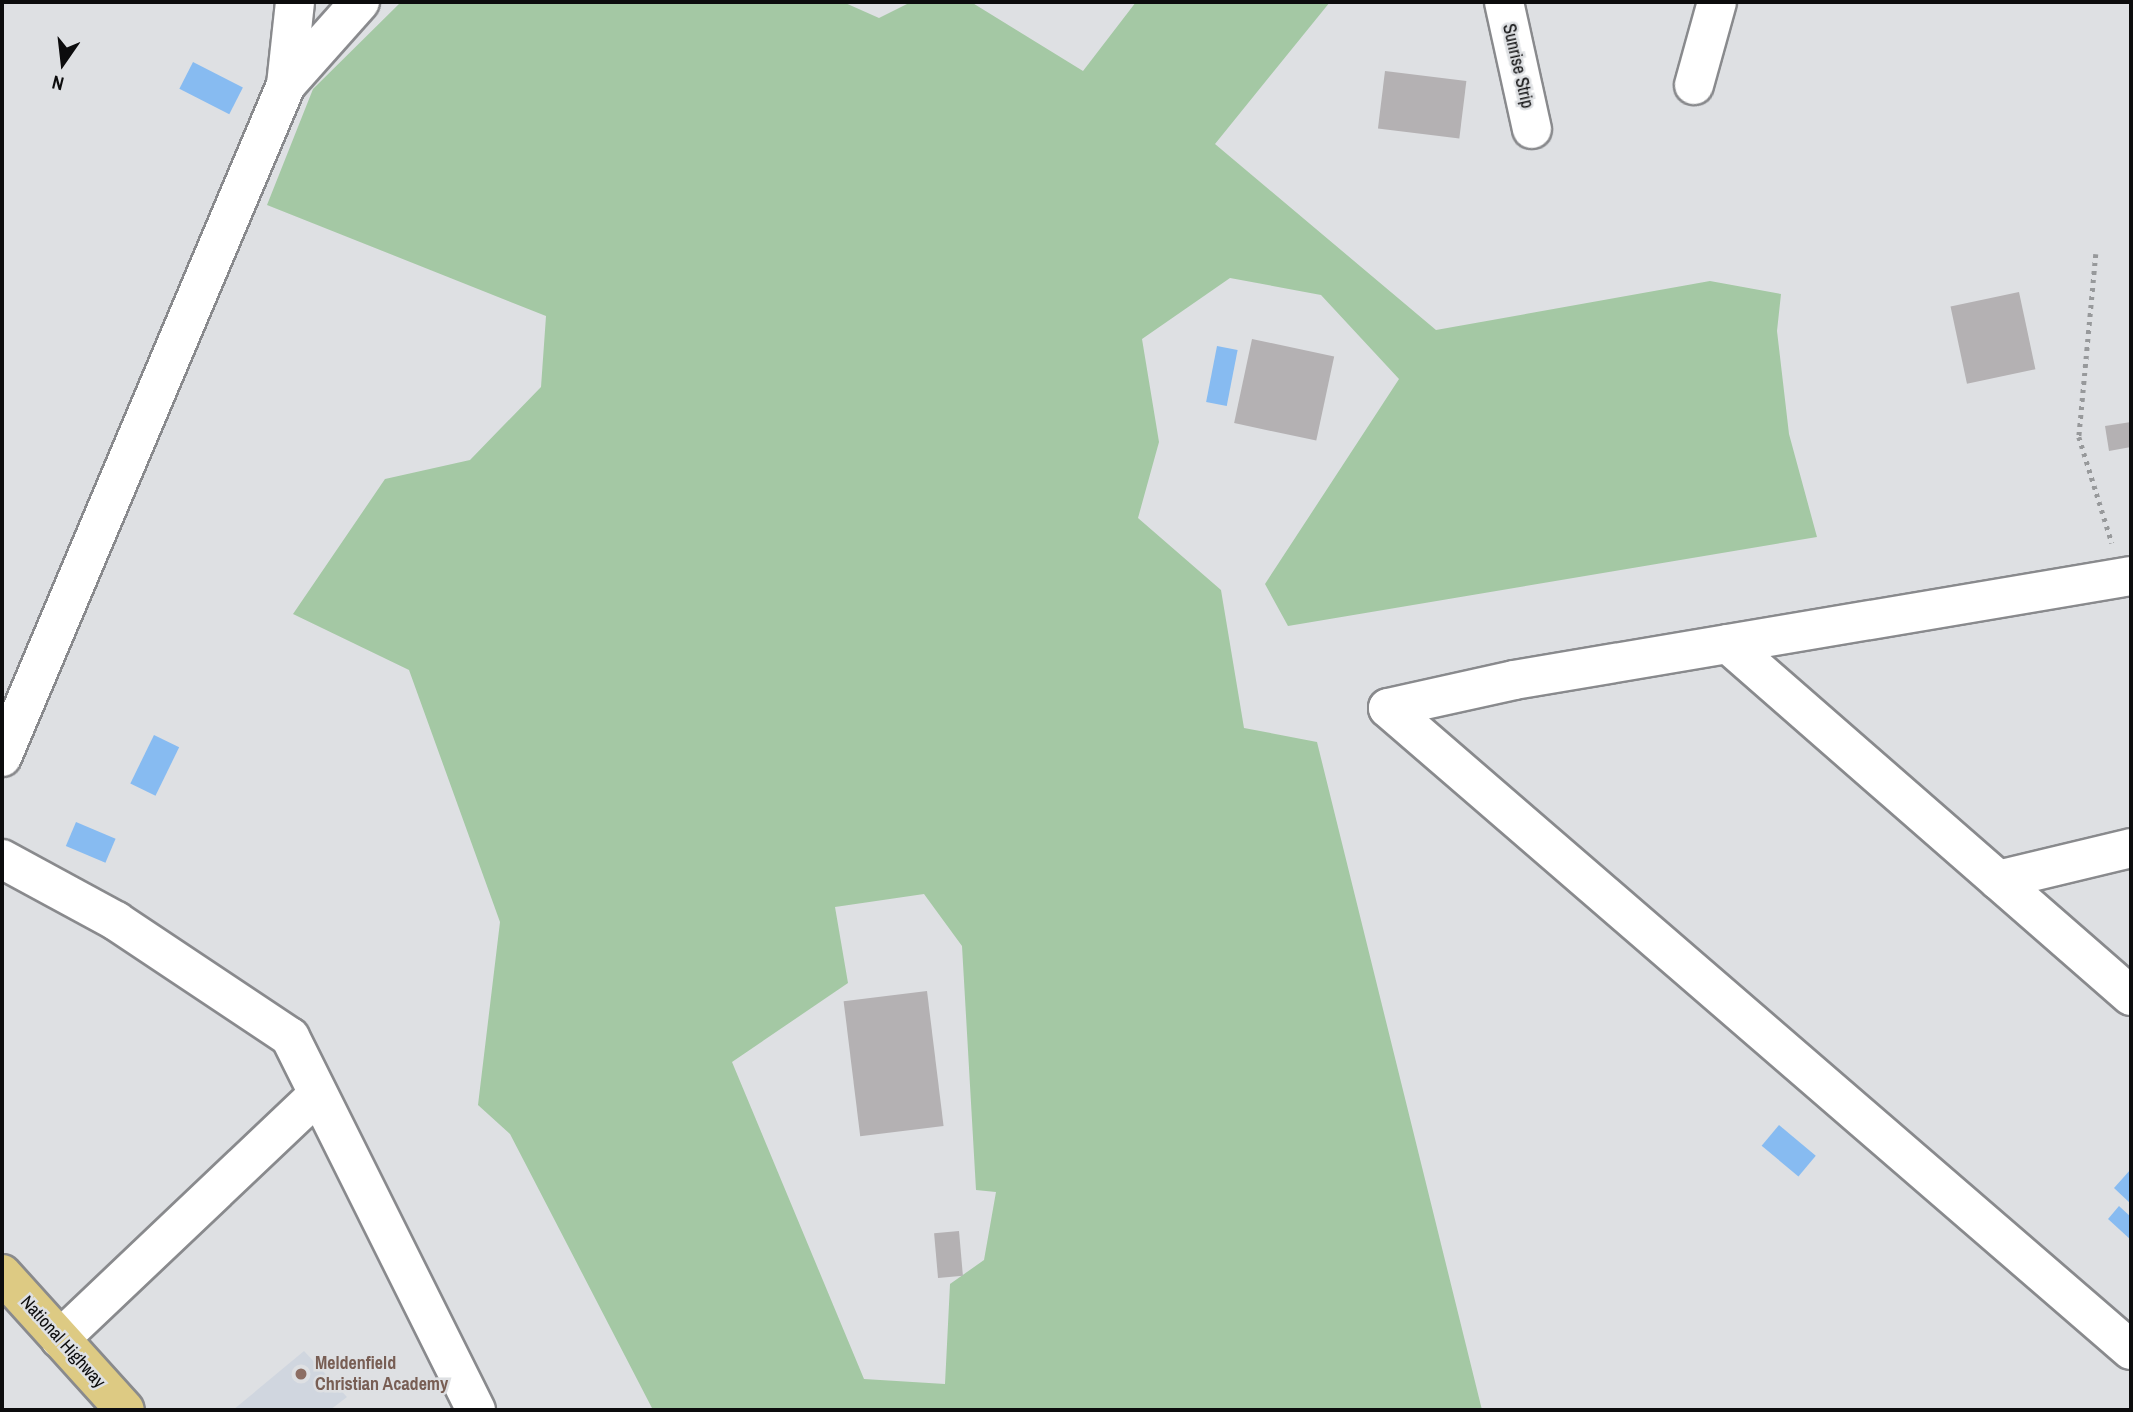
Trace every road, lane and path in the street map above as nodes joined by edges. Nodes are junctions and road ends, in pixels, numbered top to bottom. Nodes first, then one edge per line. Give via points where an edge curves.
1 (295, 2) edge
2 (360, 2) edge
3 (1503, 2) edge
4 (1717, 2) edge
5 (286, 85) junction
6 (1694, 85) dead end
7 (1532, 130) dead end
8 (2096, 254) dead end
9 (2124, 577) edge
10 (1728, 644) junction
11 (2, 757) edge
12 (2131, 848) edge
13 (2, 859) edge
14 (1998, 880) junction
15 (2131, 996) edge
16 (315, 1097) junction
17 (2, 1274) edge
18 (60, 1339) junction
19 (2131, 1350) edge
20 (125, 1410) edge
21 (476, 1410) edge

1 - 5 street
2 - 5 street
3 - 7 street, Sunrise Strip
4 - 6 street
5 - 11 street
8 - 9 path via 2079,437
9 - 10 street
10 - 14 street
10 - 19 street via 1388,708
12 - 14 street
13 - 16 street via 117,921 290,1037
14 - 15 street
16 - 18 street
16 - 21 street
17 - 18 main road, National Highway
18 - 20 main road, National Highway

